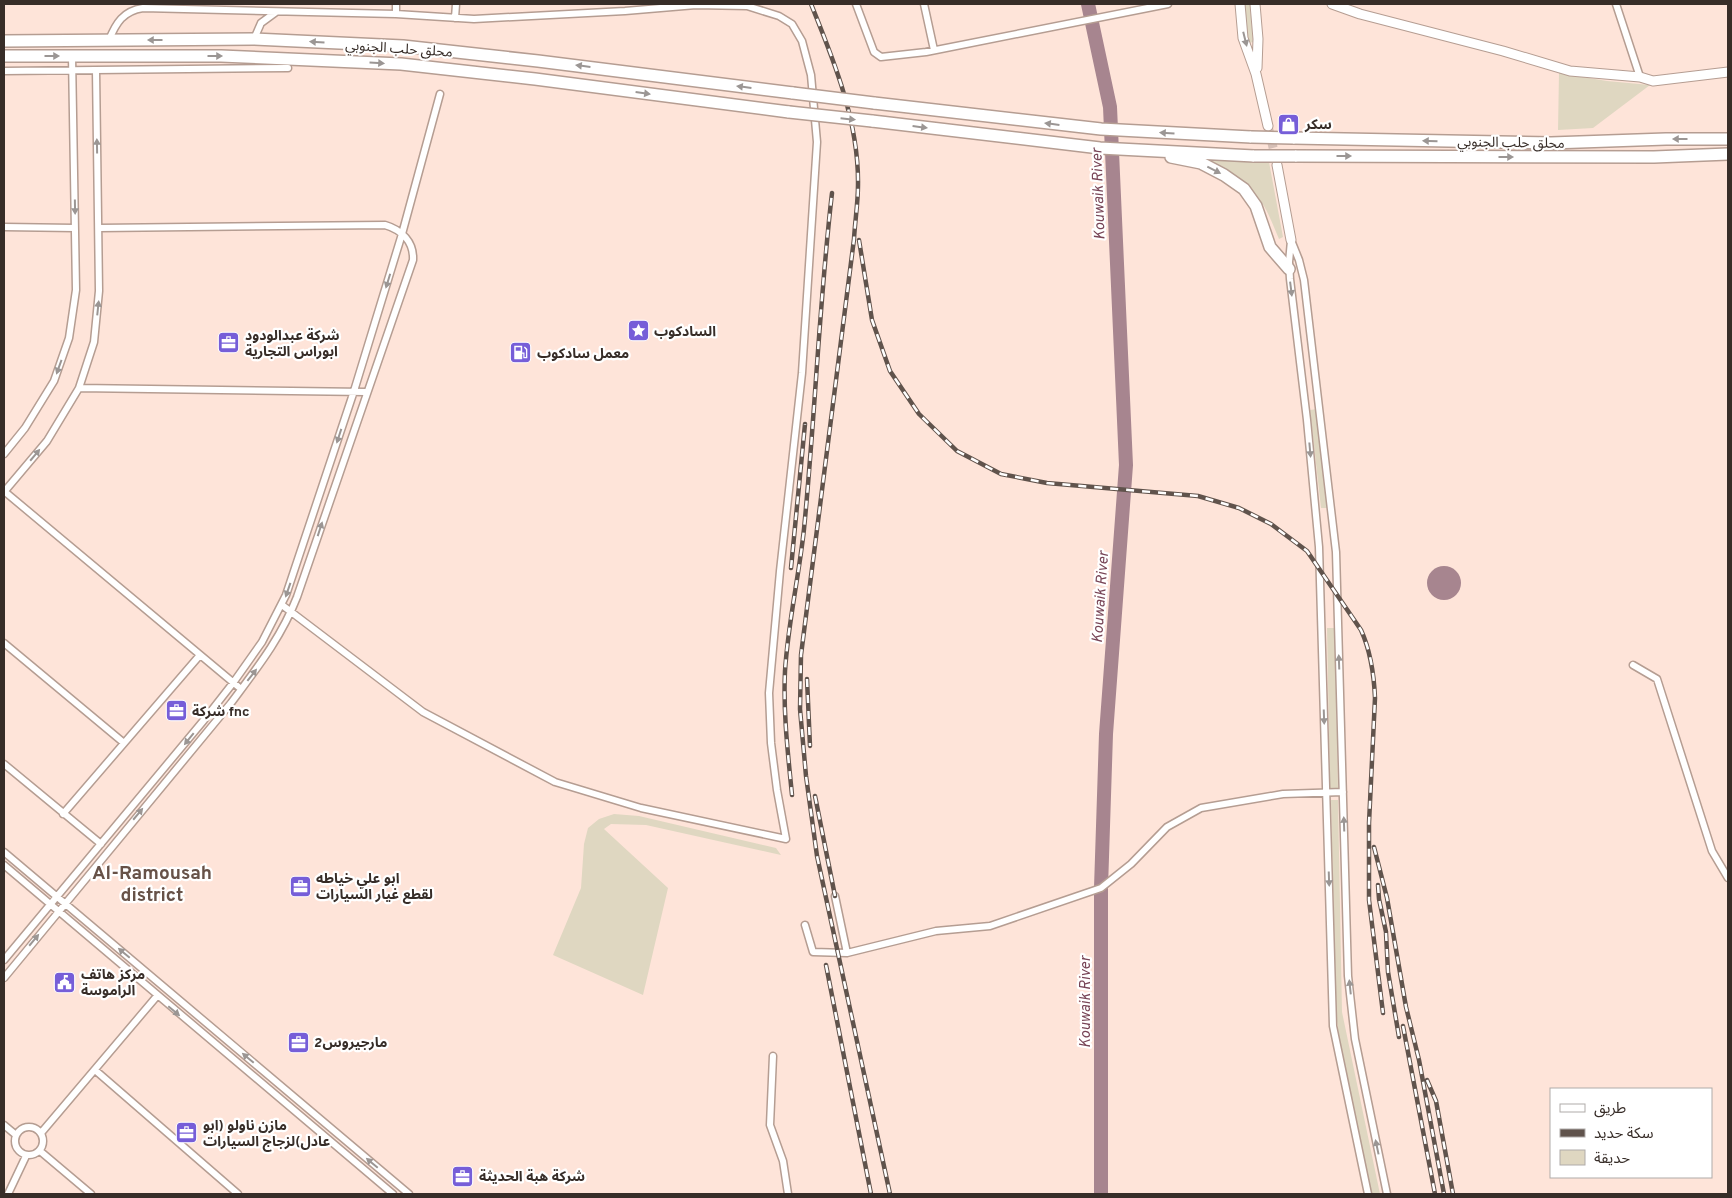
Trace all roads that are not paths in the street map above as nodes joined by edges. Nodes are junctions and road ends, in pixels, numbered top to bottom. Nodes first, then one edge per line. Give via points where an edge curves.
1 (396, 4) edge
2 (456, 4) edge
3 (856, 4) edge
4 (924, 4) edge
5 (1168, 4) edge
6 (1240, 4) edge
7 (1255, 4) edge
8 (1332, 4) edge
9 (1616, 4) edge
10 (276, 12) junction
11 (396, 14) junction
12 (455, 18) junction
13 (254, 39) junction
14 (108, 40) junction
15 (4, 41) edge
16 (934, 50) junction
17 (4, 56) edge
18 (72, 56) junction
19 (288, 68) dead end
20 (96, 70) junction
21 (4, 71) edge
22 (73, 71) junction
23 (1728, 72) edge
24 (1256, 74) junction
25 (1640, 77) junction
26 (440, 94) dead end
27 (1268, 126) tunnel mouth
28 (1728, 139) edge
29 (1133, 150) junction
30 (1728, 154) edge
31 (1277, 165) tunnel mouth
32 (4, 227) edge
33 (75, 228) junction
34 (99, 228) junction
35 (402, 234) junction
36 (1291, 240) junction
37 (1289, 269) junction
38 (79, 388) junction
39 (354, 391) junction
40 (366, 392) junction
41 (4, 454) edge
42 (322, 488) junction
43 (4, 491) edge
44 (332, 491) junction
45 (282, 605) junction
46 (292, 611) junction
47 (4, 643) edge
48 (200, 655) junction
49 (1633, 665) dead end
50 (234, 683) junction
51 (241, 689) junction
52 (124, 744) junction
53 (4, 764) edge
54 (1343, 792) junction
55 (1326, 793) junction
56 (63, 814) junction
57 (101, 844) junction
58 (4, 852) edge
59 (4, 865) edge
60 (1728, 878) edge
61 (57, 896) junction
62 (835, 896) dead end
63 (65, 902) junction
64 (50, 905) junction
65 (58, 912) junction
66 (805, 925) dead end
67 (847, 953) junction
68 (4, 960) edge
69 (4, 978) edge
70 (157, 996) junction
71 (773, 1056) dead end
72 (94, 1070) junction
73 (4, 1125) edge
74 (41, 1132) junction
75 (16, 1135) junction
76 (40, 1150) junction
77 (26, 1156) junction
78 (8, 1194) edge
79 (91, 1194) edge
80 (238, 1194) edge
81 (393, 1194) edge
82 (409, 1194) edge
83 (788, 1194) edge
84 (1368, 1194) edge
85 (1387, 1194) edge

1 - 11 street
2 - 12 street
3 - 16 street via 874,52 880,57
4 - 16 street
5 - 16 street
6 -> 24 main road via 1243,38
7 - 24 main road
8 - 25 main road via 1570,70
9 - 25 street
10 - 11 street
10 - 13 street via 261,24
10 - 14 street via 134,10 120,18
11 - 12 street
12 - 46 street via 747,6 779,16 792,24 802,41 811,75 817,142 802,373 769,693 771,743 786,839 641,808 555,782 423,712
13 -> 14 highway, محلق حلب الجنوبي
28 -> 13 highway, محلق حلب الجنوبي, bridge via 1548,143 1134,132 403,46
14 - 15 highway, محلق حلب الجنوبي
17 -> 18 highway
18 - 22 street
18 -> 29 highway, bridge via 221,56 401,64
19 - 20 street
20 - 22 street
34 -> 20 street
21 - 22 street
22 -> 33 street
23 - 25 main road via 1653,81
24 - 27 main road
26 - 35 street
29 -> 30 highway, محلق حلب الجنوبي, bridge via 1254,156 1654,157
29 -> 37 highway via 1201,163 1244,189 1256,206 1270,247
31 - 36 main road
32 - 33 street
33 -> 41 street via 76,290 69,338 54,381 25,428
34 - 35 street via 376,224 392,227
38 -> 34 street via 94,342 99,291
35 -> 39 street
35 - 40 street via 412,246 412,260
36 - 37 street
54 -> 36 street via 1336,552 1304,280
37 -> 55 street via 1319,547
38 - 39 street
43 -> 38 street via 47,441
39 - 40 street
39 -> 42 street
40 - 44 street
42 - 44 street
42 -> 45 street
43 - 48 street
46 -> 44 street
45 - 46 street
45 - 50 street
51 -> 46 street via 267,656
47 - 52 street
48 - 50 street
48 - 52 street
49 - 60 street via 1657,680 1712,851
50 - 51 street
50 -> 57 street
63 -> 51 street
52 - 56 street
53 - 56 street
54 - 55 street
85 -> 54 street via 1355,1039 1348,976
55 - 67 street via 1283,794 1201,808 1167,827 1131,864 1101,888 990,926 936,930
55 -> 84 street via 1333,1026
56 - 57 street
57 - 61 street
58 - 61 street
59 - 64 street
61 - 63 street
61 - 64 street
62 - 67 street
63 - 65 street
82 -> 63 street
64 - 65 street
64 - 68 street
69 -> 65 street
65 - 70 street
66 - 67 street via 813,952
70 - 72 street
70 -> 81 street
71 - 83 street via 770,1125 783,1161
72 - 74 street
72 - 80 street
73 - 75 street
74 - 75 street via 28,1127
74 - 76 street via 44,1142
75 - 77 street via 16,1148
76 - 77 street
76 - 79 street
77 - 78 street

